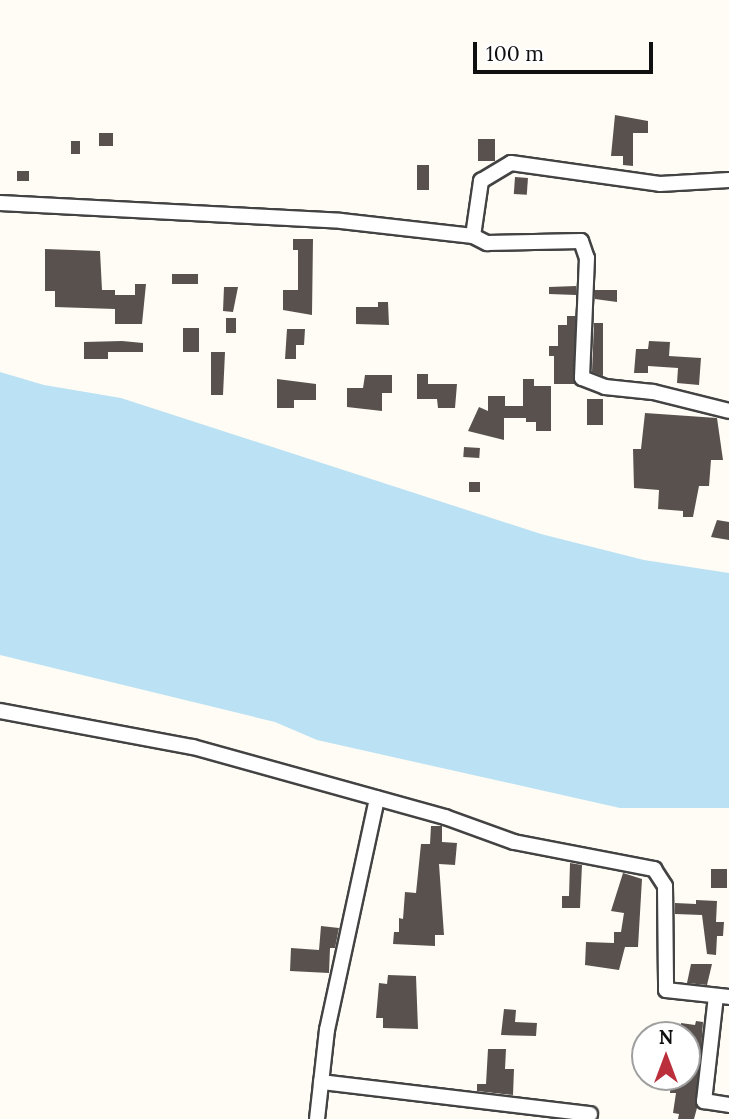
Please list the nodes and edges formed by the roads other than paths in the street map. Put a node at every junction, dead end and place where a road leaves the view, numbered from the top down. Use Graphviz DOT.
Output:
graph roads {
  1 [pos="729,180"];
  2 [pos="0,203"];
  3 [pos="473,236"];
  4 [pos="729,411"];
  5 [pos="0,711"];
  6 [pos="377,798"];
  7 [pos="722,997"];
  8 [pos="321,1082"];
  9 [pos="729,1105"];
  10 [pos="590,1114"];
  11 [pos="317,1119"];
  1 -- 3 [label="street"];
  2 -- 3 [label="street"];
  3 -- 4 [label="street"];
  5 -- 6 [label="street"];
  6 -- 7 [label="street"];
  6 -- 8 [label="street"];
  7 -- 9 [label="street"];
  8 -- 10 [label="street"];
  8 -- 11 [label="street"];
}
